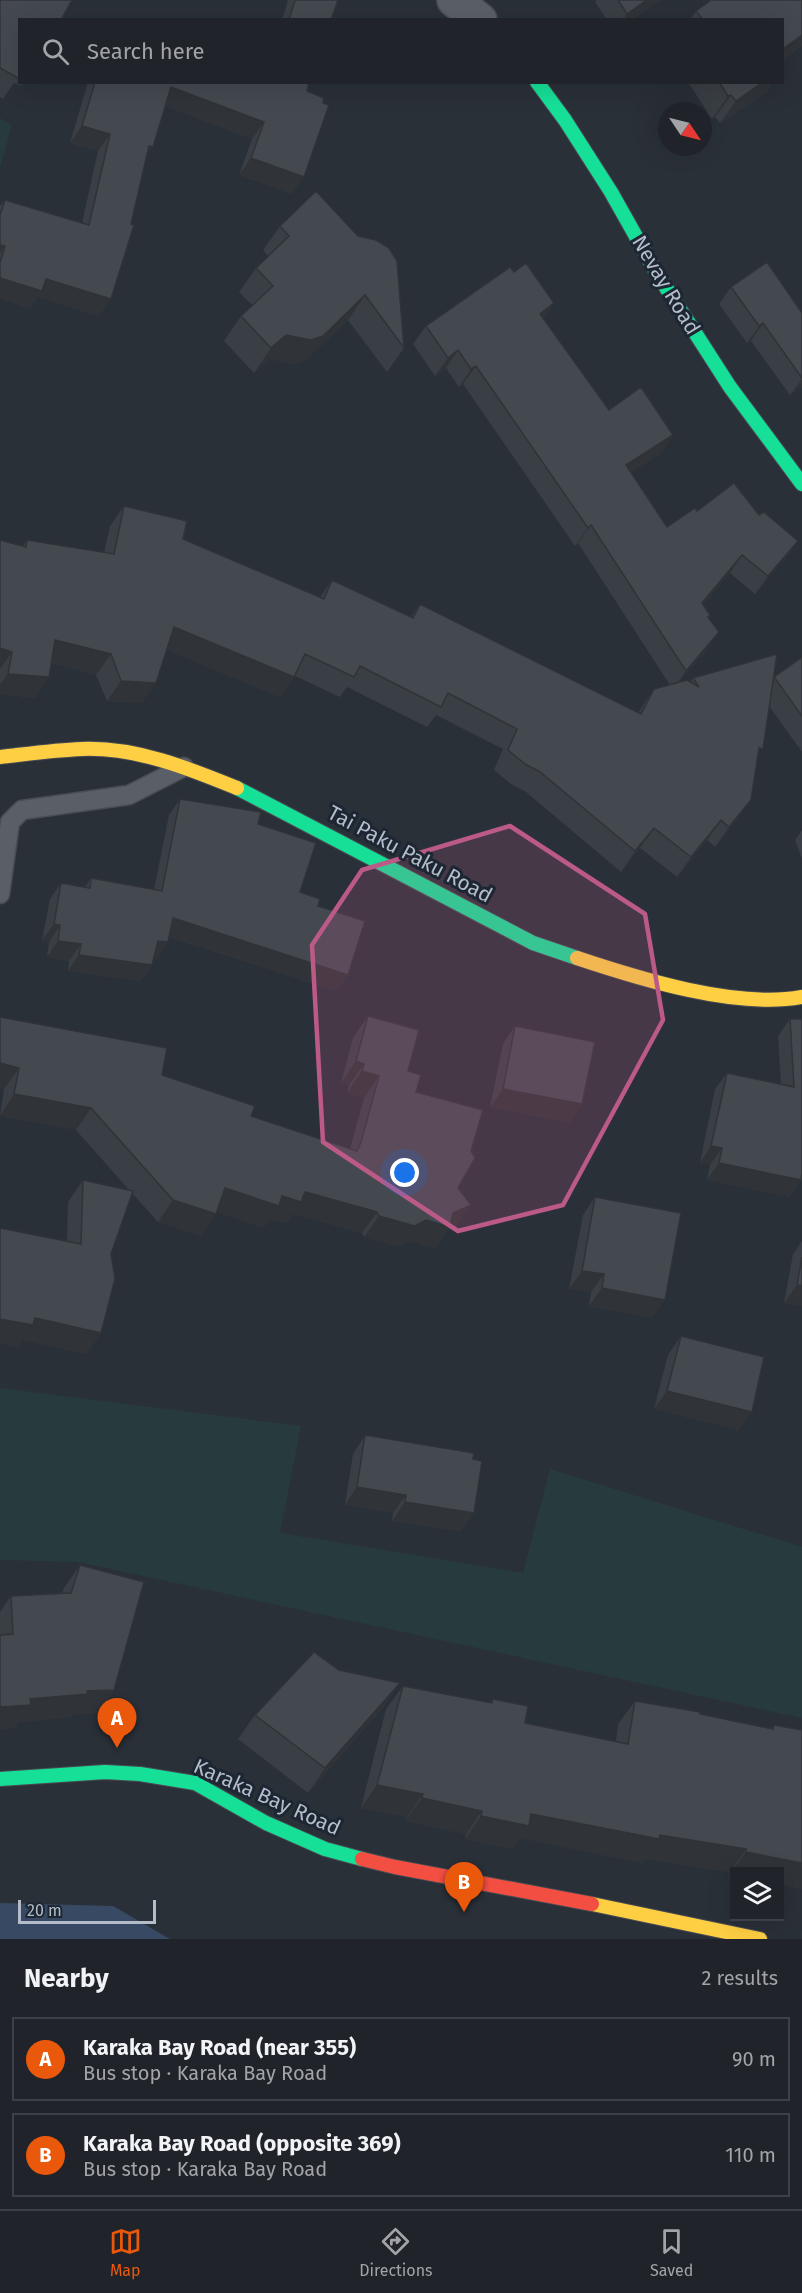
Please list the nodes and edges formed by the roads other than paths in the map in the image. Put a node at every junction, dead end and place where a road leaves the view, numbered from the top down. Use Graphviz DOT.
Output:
graph roads {
  1 [pos="454,0"];
  2 [pos="477,18"];
  3 [pos="538,84"];
  4 [pos="802,484"];
  5 [pos="0,757"];
  6 [pos="186,767"];
  7 [pos="0,894"];
  8 [pos="802,997"];
  9 [pos="0,1779"];
  10 [pos="760,1939"];
  1 -- 2 [label="street"];
  3 -- 4 [label="street, Nevay Road"];
  5 -- 6 [label="street, Tai Paku Paku Road"];
  6 -- 7 [label="lane"];
  6 -- 8 [label="street, Tai Paku Paku Road"];
  9 -- 10 [label="street, Karaka Bay Road"];
}
